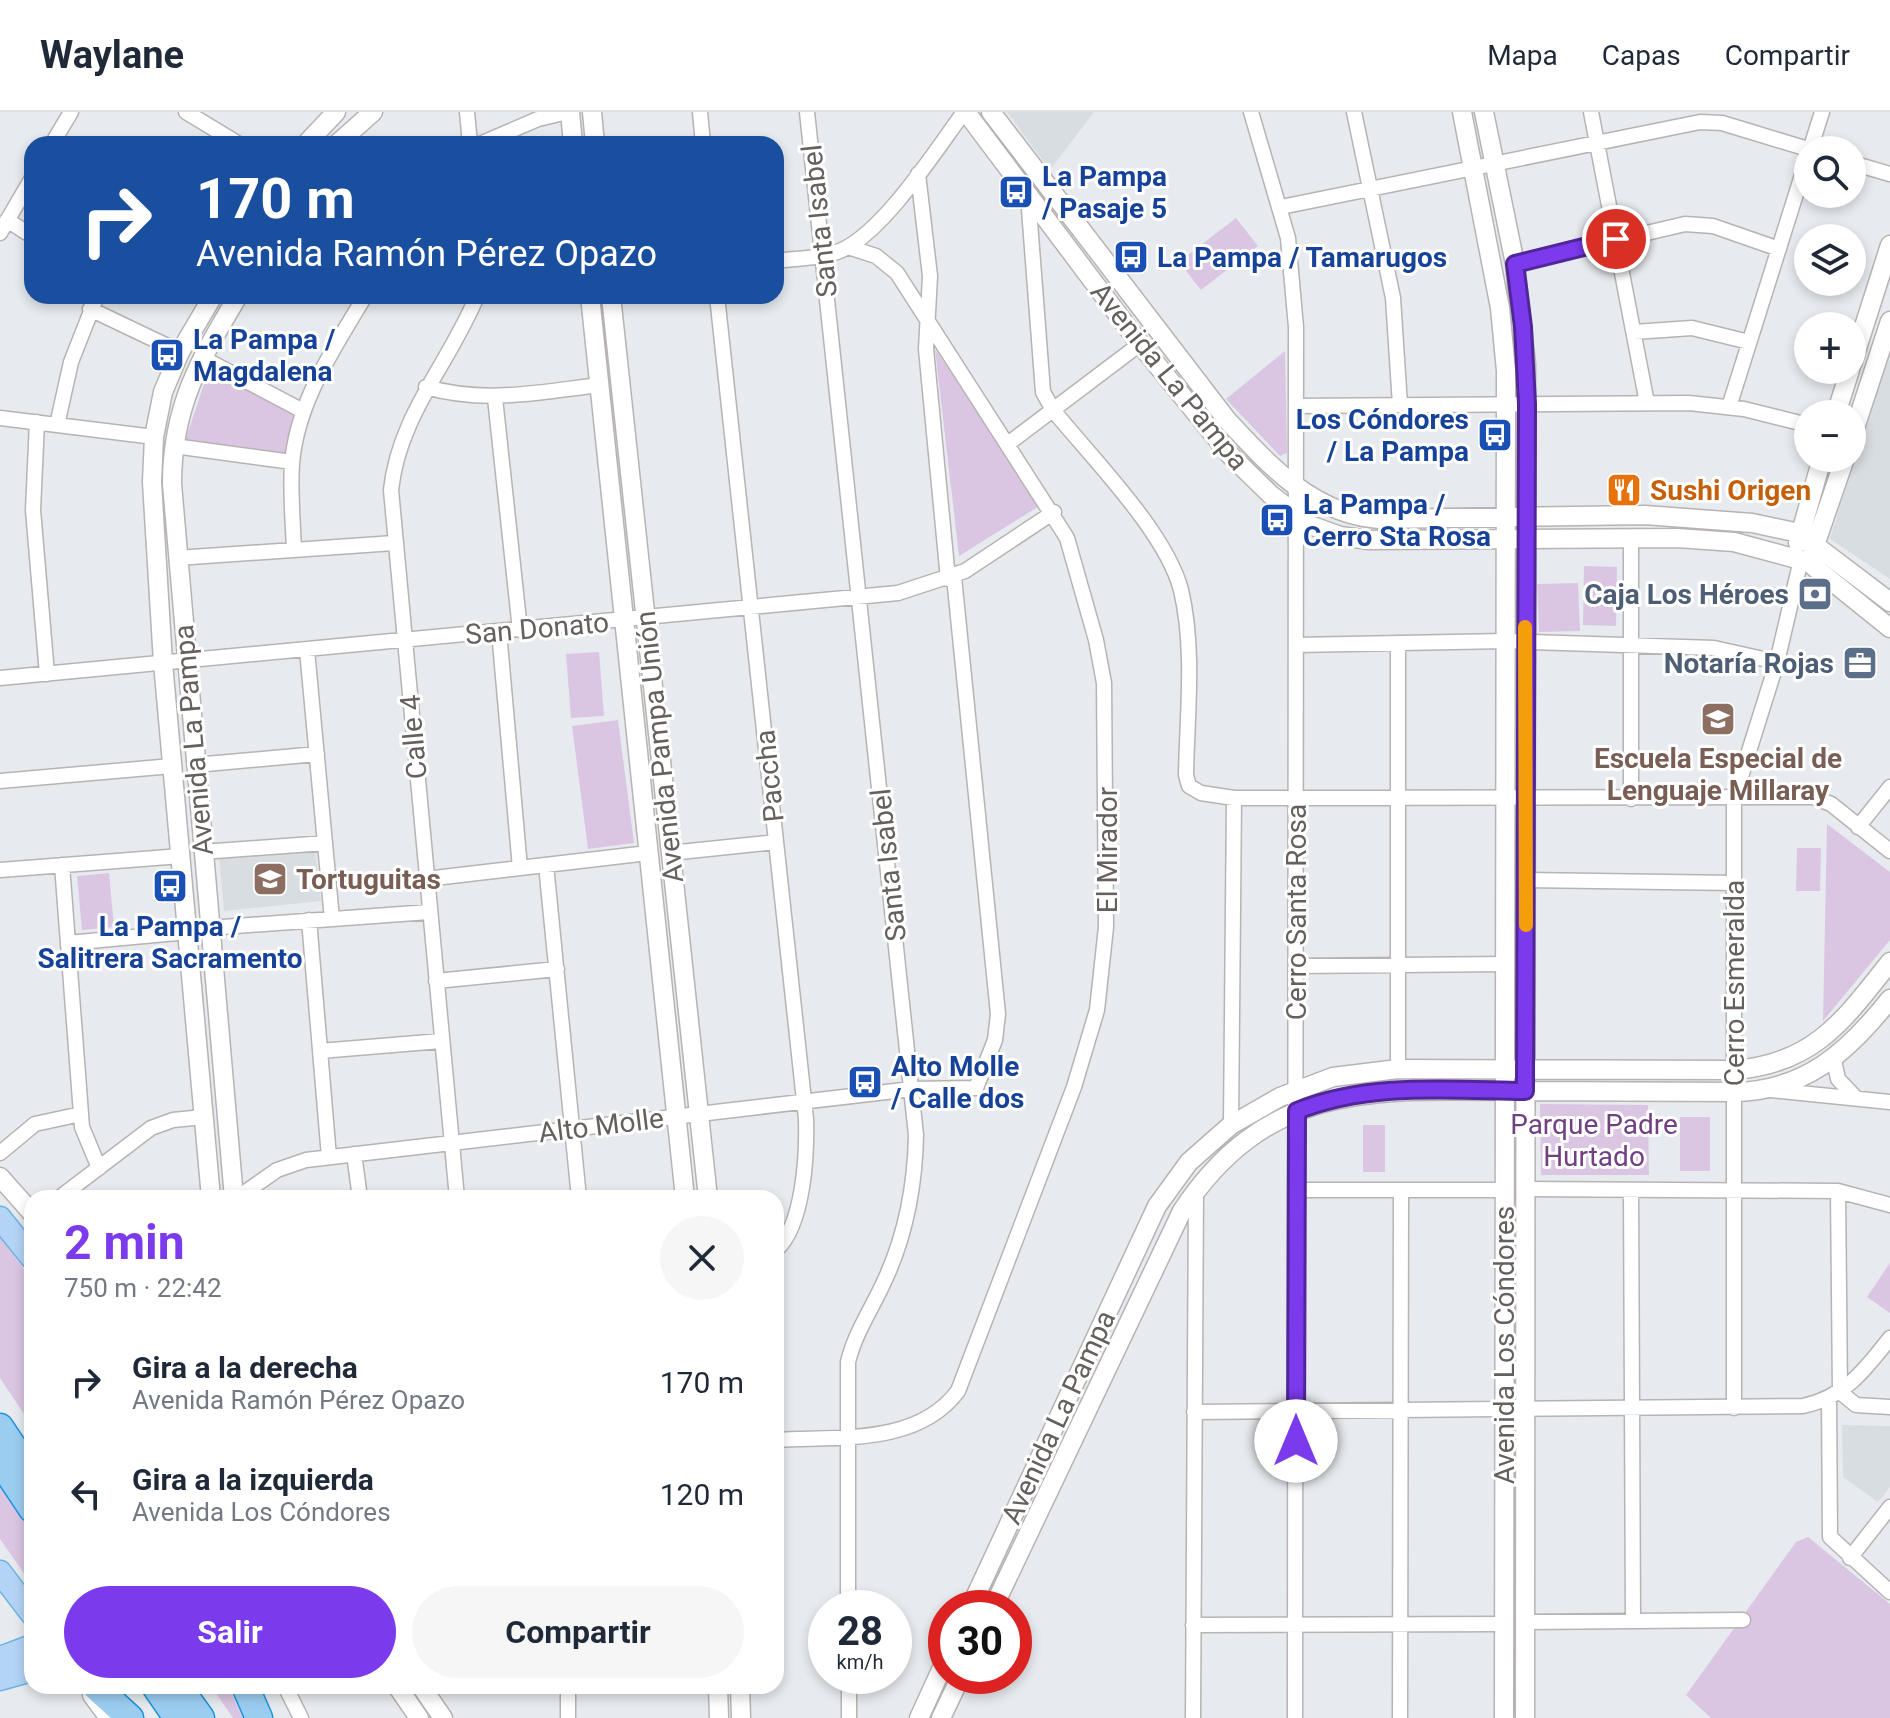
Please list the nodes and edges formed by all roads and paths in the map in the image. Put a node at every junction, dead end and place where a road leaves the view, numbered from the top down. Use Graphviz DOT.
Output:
graph roads {
  1 [pos="71,112"];
  2 [pos="186,112"];
  3 [pos="336,112"];
  4 [pos="373,112"];
  5 [pos="467,112"];
  6 [pos="569,112"];
  7 [pos="592,112"];
  8 [pos="700,112"];
  9 [pos="807,112"];
  10 [pos="965,112"];
  11 [pos="991,112"];
  12 [pos="1251,112"];
  13 [pos="1354,112"];
  14 [pos="1462,112"];
  15 [pos="1484,112"];
  16 [pos="1591,112"];
  17 [pos="1822,112"];
  18 [pos="205,116"];
  19 [pos="57,136"];
  20 [pos="229,136"];
  21 [pos="314,136"];
  22 [pos="346,136"];
  23 [pos="469,136"];
  24 [pos="499,136"];
  25 [pos="572,136"];
  26 [pos="594,136"];
  27 [pos="702,136"];
  28 [pos="1815,136"];
  29 [pos="1597,143"];
  30 [pos="1794,145"];
  31 [pos="1494,164"];
  32 [pos="1866,167"];
  33 [pos="1473,168"];
  34 [pos="918,174"];
  35 [pos="1890,174"];
  36 [pos="1371,189"];
  37 [pos="24,192"];
  38 [pos="1028,196"];
  39 [pos="1794,201"];
  40 [pos="1281,207"];
  41 [pos="4,226"];
  42 [pos="24,233"];
  43 [pos="1616,239"];
  44 [pos="1890,245"];
  45 [pos="848,247"];
  46 [pos="1779,249"];
  47 [pos="822,256"];
  48 [pos="784,260"];
  49 [pos="1515,264"];
  50 [pos="94,304"];
  51 [pos="96,304"];
  52 [pos="208,304"];
  53 [pos="233,304"];
  54 [pos="360,304"];
  55 [pos="473,304"];
  56 [pos="591,304"];
  57 [pos="612,304"];
  58 [pos="718,304"];
  59 [pos="926,315"];
  60 [pos="1866,320"];
  61 [pos="1890,321"];
  62 [pos="1634,332"];
  63 [pos="1749,342"];
  64 [pos="1140,344"];
  65 [pos="180,352"];
  66 [pos="201,357"];
  67 [pos="599,385"];
  68 [pos="426,387"];
  69 [pos="495,398"];
  70 [pos="1864,400"];
  71 [pos="1647,403"];
  72 [pos="1527,404"];
  73 [pos="1400,405"];
  74 [pos="1507,405"];
  75 [pos="1296,406"];
  76 [pos="1729,407"];
  77 [pos="1053,410"];
  78 [pos="303,411"];
  79 [pos="0,418"];
  80 [pos="37,422"];
  81 [pos="1794,422"];
  82 [pos="57,425"];
  83 [pos="154,437"];
  84 [pos="1009,443"];
  85 [pos="174,446"];
  86 [pos="292,462"];
  87 [pos="1818,472"];
  88 [pos="1840,472"];
  89 [pos="1295,485"];
  90 [pos="1054,512"];
  91 [pos="1296,516"];
  92 [pos="1505,516"];
  93 [pos="1526,516"];
  94 [pos="1799,533"];
  95 [pos="1505,538"];
  96 [pos="1525,538"];
  97 [pos="1631,538"];
  98 [pos="394,543"];
  99 [pos="1817,544"];
  100 [pos="294,550"];
  101 [pos="177,558"];
  102 [pos="1801,562"];
  103 [pos="951,578"];
  104 [pos="859,598"];
  105 [pos="1890,602"];
  106 [pos="751,609"];
  107 [pos="645,618"];
  108 [pos="624,620"];
  109 [pos="1888,624"];
  110 [pos="520,630"];
  111 [pos="499,632"];
  112 [pos="404,641"];
  113 [pos="1505,641"];
  114 [pos="1525,642"];
  115 [pos="1398,643"];
  116 [pos="1296,645"];
  117 [pos="1631,645"];
  118 [pos="307,650"];
  119 [pos="185,661"];
  120 [pos="1777,662"];
  121 [pos="163,663"];
  122 [pos="47,674"];
  123 [pos="0,678"];
  124 [pos="317,754"];
  125 [pos="195,765"];
  126 [pos="172,766"];
  127 [pos="0,781"];
  128 [pos="1890,787"];
  129 [pos="1234,798"];
  130 [pos="1296,798"];
  131 [pos="1398,799"];
  132 [pos="1505,799"];
  133 [pos="1525,799"];
  134 [pos="1631,799"];
  135 [pos="1734,799"];
  136 [pos="1858,827"];
  137 [pos="776,842"];
  138 [pos="325,843"];
  139 [pos="1890,851"];
  140 [pos="202,852"];
  141 [pos="648,853"];
  142 [pos="670,853"];
  143 [pos="181,856"];
  144 [pos="62,865"];
  145 [pos="546,865"];
  146 [pos="520,868"];
  147 [pos="0,870"];
  148 [pos="426,879"];
  149 [pos="1526,880"];
  150 [pos="1734,883"];
  151 [pos="429,912"];
  152 [pos="332,919"];
  153 [pos="309,920"];
  154 [pos="209,928"];
  155 [pos="188,932"];
  156 [pos="68,943"];
  157 [pos="1890,962"];
  158 [pos="1505,964"];
  159 [pos="1398,965"];
  160 [pos="1296,966"];
  161 [pos="557,969"];
  162 [pos="436,981"];
  163 [pos="1890,999"];
  164 [pos="441,1041"];
  165 [pos="320,1051"];
  166 [pos="1834,1060"];
  167 [pos="1398,1069"];
  168 [pos="1505,1070"];
  169 [pos="1525,1070"];
  170 [pos="1734,1070"];
  171 [pos="912,1089"];
  172 [pos="1296,1090"];
  173 [pos="1765,1090"];
  174 [pos="1505,1091"];
  175 [pos="1525,1091"];
  176 [pos="1734,1092"];
  177 [pos="1856,1097"];
  178 [pos="804,1102"];
  179 [pos="1890,1102"];
  180 [pos="1297,1111"];
  181 [pos="81,1114"];
  182 [pos="698,1114"];
  183 [pos="676,1116"];
  184 [pos="204,1117"];
  185 [pos="1231,1125"];
  186 [pos="573,1128"];
  187 [pos="451,1142"];
  188 [pos="0,1153"];
  189 [pos="354,1154"];
  190 [pos="329,1157"];
  191 [pos="99,1168"];
  192 [pos="0,1177"];
  193 [pos="1525,1189"];
  194 [pos="70,1190"];
  195 [pos="210,1190"];
  196 [pos="234,1190"];
  197 [pos="248,1190"];
  198 [pos="359,1190"];
  199 [pos="456,1190"];
  200 [pos="578,1190"];
  201 [pos="684,1190"];
  202 [pos="707,1190"];
  203 [pos="1196,1190"];
  204 [pos="1296,1190"];
  205 [pos="1401,1190"];
  206 [pos="1504,1190"];
  207 [pos="1631,1190"];
  208 [pos="1734,1190"];
  209 [pos="1838,1191"];
  210 [pos="24,1204"];
  211 [pos="1890,1205"];
  212 [pos="0,1218"];
  213 [pos="784,1235"];
  214 [pos="24,1248"];
  215 [pos="1890,1338"];
  216 [pos="1834,1395"];
  217 [pos="1890,1407"];
  218 [pos="1632,1408"];
  219 [pos="1734,1408"];
  220 [pos="1504,1409"];
  221 [pos="1525,1409"];
  222 [pos="1401,1410"];
  223 [pos="1296,1411"];
  224 [pos="1194,1412"];
  225 [pos="0,1427"];
  226 [pos="846,1435"];
  227 [pos="784,1439"];
  228 [pos="0,1461"];
  229 [pos="24,1463"];
  230 [pos="24,1497"];
  231 [pos="1890,1507"];
  232 [pos="1850,1558"];
  233 [pos="0,1572"];
  234 [pos="848,1590"];
  235 [pos="978,1590"];
  236 [pos="1001,1590"];
  237 [pos="1890,1592"];
  238 [pos="24,1604"];
  239 [pos="1743,1620"];
  240 [pos="1633,1621"];
  241 [pos="1525,1622"];
  242 [pos="1295,1624"];
  243 [pos="1400,1624"];
  244 [pos="1504,1624"];
  245 [pos="1193,1625"];
  246 [pos="24,1649"];
  247 [pos="0,1658"];
  248 [pos="24,1672"];
  249 [pos="0,1679"];
  250 [pos="91,1694"];
  251 [pos="104,1694"];
  252 [pos="160,1694"];
  253 [pos="184,1694"];
  254 [pos="248,1694"];
  255 [pos="289,1694"];
  256 [pos="402,1694"];
  257 [pos="426,1694"];
  258 [pos="568,1694"];
  259 [pos="718,1694"];
  260 [pos="740,1694"];
  261 [pos="849,1694"];
  262 [pos="930,1694"];
  263 [pos="952,1694"];
  264 [pos="109,1718"];
  265 [pos="130,1718"];
  266 [pos="177,1718"];
  267 [pos="201,1718"];
  268 [pos="259,1718"];
  269 [pos="301,1718"];
  270 [pos="419,1718"];
  271 [pos="443,1718"];
  272 [pos="568,1718"];
  273 [pos="719,1718"];
  274 [pos="741,1718"];
  275 [pos="849,1718"];
  276 [pos="919,1718"];
  277 [pos="941,1718"];
  278 [pos="1193,1718"];
  279 [pos="1295,1718"];
  280 [pos="1400,1718"];
  281 [pos="1504,1718"];
  282 [pos="1525,1718"];
  1 -- 19 [label="street"];
  2 -- 18 [label="street"];
  3 -- 21 [label="street"];
  4 -- 22 [label="street"];
  5 -- 23 [label="street"];
  6 -- 24 [label="street"];
  6 -- 25 [label="street"];
  7 -- 26 [label="street"];
  8 -- 27 [label="street"];
  9 -- 47 [label="street, Santa Isabel"];
  10 -- 34 [label="street"];
  10 -- 38 [label="street, Avenida La Pampa"];
  11 -- 89 [label="street, Avenida La Pampa"];
  12 -- 40 [label="street, Cerro Santa Rosa"];
  13 -- 36 [label="street"];
  14 -- 33 [label="street, Avenida Los Cóndores"];
  15 -- 31 [label="street, Avenida Los Cóndores"];
  16 -- 29 [label="street"];
  17 -- 28 [label="street"];
  18 -- 20 [label="street"];
  29 -- 30 [label="street"];
  29 -- 31 [label="street"];
  29 -- 43 [label="street"];
  31 -- 33 [label="street"];
  31 -- 49 [label="street, Avenida Los Cóndores"];
  32 -- 35 [label="street"];
  33 -- 36 [label="street"];
  33 -- 74 [label="street, Avenida Los Cóndores"];
  34 -- 45 [label="street"];
  34 -- 59 [label="street"];
  36 -- 40 [label="street"];
  36 -- 73 [label="street"];
  37 -- 41 [label="street"];
  38 -- 64 [label="street, Avenida La Pampa"];
  38 -- 77 [label="street"];
  39 -- 46 [label="street"];
  40 -- 75 [label="street, Cerro Santa Rosa"];
  41 -- 42 [label="street"];
  43 -- 46 [label="street"];
  43 -- 49 [label="street"];
  43 -- 62 [label="street"];
  44 -- 60 [label="street"];
  45 -- 47 [label="street"];
  45 -- 59 [label="street, El Mirador"];
  46 -- 63 [label="street"];
  47 -- 48 [label="street"];
  47 -- 104 [label="street, Santa Isabel"];
  49 -- 72 [label="street, Avenida Los Cóndores"];
  50 -- 82 [label="street"];
  51 -- 65 [label="street"];
  52 -- 65 [label="street, Avenida La Pampa"];
  53 -- 66 [label="street, Avenida La Pampa"];
  54 -- 78 [label="street"];
  55 -- 68 [label="street, Calle 4"];
  56 -- 67 [label="street, Avenida Pampa Unión"];
  57 -- 107 [label="street, Avenida Pampa Unión"];
  58 -- 106 [label="street, Paccha"];
  59 -- 84 [label="street, El Mirador"];
  59 -- 103 [label="street"];
  61 -- 70 [label="street"];
  62 -- 63 [label="street"];
  62 -- 71 [label="street"];
  63 -- 76 [label="street"];
  64 -- 77 [label="street"];
  64 -- 91 [label="street, Avenida La Pampa"];
  65 -- 83 [label="street, Avenida La Pampa"];
  66 -- 78 [label="street"];
  66 -- 85 [label="street, Avenida La Pampa"];
  67 -- 69 [label="street"];
  67 -- 108 [label="street, Avenida Pampa Unión"];
  68 -- 69 [label="street"];
  68 -- 98 [label="street, Calle 4"];
  69 -- 110 [label="street"];
  71 -- 72 [label="street"];
  71 -- 76 [label="street"];
  72 -- 74 [label="street"];
  72 -- 93 [label="street, Avenida Los Cóndores"];
  73 -- 74 [label="street"];
  73 -- 75 [label="street"];
  74 -- 92 [label="street, Avenida Los Cóndores"];
  75 -- 89 [label="street, Cerro Santa Rosa"];
  76 -- 81 [label="street"];
  77 -- 84 [label="street"];
  77 -- 129 [label="street"];
  78 -- 86 [label="street"];
  79 -- 80 [label="street"];
  80 -- 82 [label="street"];
  80 -- 122 [label="street"];
  82 -- 83 [label="street"];
  83 -- 121 [label="street, Avenida La Pampa"];
  84 -- 90 [label="street, El Mirador"];
  85 -- 86 [label="street"];
  85 -- 101 [label="street, Avenida La Pampa"];
  86 -- 100 [label="street"];
  87 -- 94 [label="street, Cerro Esmeralda"];
  88 -- 99 [label="street, Cerro Esmeralda"];
  89 -- 91 [label="street, Cerro Santa Rosa"];
  89 -- 92 [label="street, Avenida La Pampa"];
  90 -- 103 [label="street, San Donato"];
  90 -- 226 [label="street, El Mirador"];
  91 -- 95 [label="street, Avenida La Pampa"];
  91 -- 116 [label="street, Cerro Santa Rosa"];
  92 -- 93 [label="street, Avenida La Pampa"];
  92 -- 95 [label="street, Avenida Los Cóndores"];
  93 -- 94 [label="street, Avenida La Pampa"];
  93 -- 96 [label="street, Avenida Los Cóndores"];
  94 -- 99 [label="street, Avenida La Pampa"];
  94 -- 102 [label="street, Cerro Esmeralda"];
  95 -- 96 [label="street, Avenida La Pampa"];
  95 -- 113 [label="street, Avenida Los Cóndores"];
  96 -- 97 [label="street, Avenida La Pampa"];
  96 -- 114 [label="street, Avenida Los Cóndores"];
  97 -- 102 [label="street, Avenida La Pampa"];
  97 -- 117 [label="street"];
  98 -- 100 [label="street"];
  98 -- 112 [label="street, Calle 4"];
  99 -- 102 [label="street, Cerro Esmeralda"];
  99 -- 105 [label="street, Avenida La Pampa"];
  100 -- 101 [label="street"];
  101 -- 119 [label="street, Avenida La Pampa"];
  102 -- 109 [label="street, Avenida La Pampa"];
  102 -- 120 [label="street, Cerro Esmeralda"];
  103 -- 104 [label="street, San Donato"];
  103 -- 171 [label="street, Alto Molle"];
  104 -- 106 [label="street, San Donato"];
  104 -- 171 [label="street, Santa Isabel"];
  106 -- 107 [label="street, San Donato"];
  106 -- 137 [label="street, Paccha"];
  107 -- 108 [label="street, San Donato"];
  107 -- 142 [label="street, Avenida Pampa Unión"];
  108 -- 110 [label="street, San Donato"];
  108 -- 141 [label="street, Avenida Pampa Unión"];
  110 -- 111 [label="street, San Donato"];
  111 -- 112 [label="street, San Donato"];
  111 -- 146 [label="street"];
  112 -- 118 [label="street, San Donato"];
  112 -- 148 [label="street, Calle 4"];
  113 -- 114 [label="street"];
  113 -- 115 [label="street"];
  113 -- 132 [label="street, Avenida Los Cóndores"];
  114 -- 117 [label="street"];
  114 -- 133 [label="street, Avenida Los Cóndores"];
  115 -- 116 [label="street"];
  115 -- 131 [label="street"];
  116 -- 130 [label="street, Cerro Santa Rosa"];
  117 -- 120 [label="street"];
  117 -- 134 [label="street"];
  118 -- 119 [label="street, San Donato"];
  118 -- 124 [label="street"];
  119 -- 121 [label="street, San Donato"];
  119 -- 125 [label="street, Avenida La Pampa"];
  120 -- 135 [label="street, Cerro Esmeralda"];
  121 -- 122 [label="street, San Donato"];
  121 -- 126 [label="street, Avenida La Pampa"];
  122 -- 123 [label="street, San Donato"];
  124 -- 125 [label="street"];
  124 -- 138 [label="street"];
  125 -- 140 [label="street, Avenida La Pampa"];
  126 -- 127 [label="street"];
  126 -- 143 [label="street, Avenida La Pampa"];
  128 -- 136 [label="street"];
  129 -- 130 [label="street"];
  129 -- 185 [label="street"];
  130 -- 131 [label="street"];
  130 -- 160 [label="street, Cerro Santa Rosa"];
  131 -- 132 [label="street"];
  131 -- 159 [label="street"];
  132 -- 133 [label="street"];
  132 -- 158 [label="street, Avenida Los Cóndores"];
  133 -- 134 [label="street"];
  133 -- 149 [label="street, Avenida Los Cóndores"];
  134 -- 135 [label="street"];
  135 -- 136 [label="street"];
  135 -- 150 [label="street, Cerro Esmeralda"];
  136 -- 139 [label="street"];
  137 -- 142 [label="street"];
  137 -- 178 [label="street, Paccha"];
  138 -- 140 [label="street"];
  138 -- 152 [label="street"];
  140 -- 154 [label="street, Avenida La Pampa"];
  141 -- 145 [label="street"];
  141 -- 183 [label="street, Avenida Pampa Unión"];
  142 -- 182 [label="street, Avenida Pampa Unión"];
  143 -- 144 [label="street"];
  143 -- 155 [label="street, Avenida La Pampa"];
  144 -- 147 [label="street"];
  144 -- 156 [label="street"];
  145 -- 146 [label="street"];
  145 -- 161 [label="street"];
  146 -- 148 [label="street"];
  148 -- 151 [label="street, Calle 4"];
  149 -- 150 [label="street"];
  149 -- 169 [label="street, Avenida Los Cóndores"];
  150 -- 170 [label="street, Cerro Esmeralda"];
  151 -- 152 [label="street"];
  151 -- 162 [label="street, Calle 4"];
  152 -- 153 [label="street"];
  153 -- 154 [label="street"];
  153 -- 165 [label="street"];
  154 -- 196 [label="street, Avenida La Pampa"];
  155 -- 156 [label="street"];
  155 -- 184 [label="street, Avenida La Pampa"];
  156 -- 181 [label="street"];
  157 -- 170 [label="street, Avenida La Pampa"];
  158 -- 159 [label="street"];
  158 -- 168 [label="street, Avenida Los Cóndores"];
  159 -- 160 [label="street"];
  159 -- 167 [label="street"];
  160 -- 172 [label="street, Cerro Santa Rosa"];
  161 -- 162 [label="street"];
  161 -- 186 [label="street"];
  162 -- 164 [label="street, Calle 4"];
  163 -- 166 [label="street, Avenida La Pampa"];
  164 -- 165 [label="street"];
  164 -- 187 [label="street, Calle 4"];
  165 -- 190 [label="street"];
  166 -- 173 [label="street, Avenida La Pampa"];
  166 -- 177 [label="street"];
  167 -- 168 [label="street, Avenida La Pampa"];
  167 -- 172 [label="street, Avenida La Pampa"];
  168 -- 169 [label="street, Avenida La Pampa"];
  168 -- 174 [label="street, Avenida Los Cóndores"];
  169 -- 170 [label="street, Avenida La Pampa"];
  169 -- 175 [label="street, Avenida Los Cóndores"];
  170 -- 176 [label="street, Cerro Esmeralda"];
  171 -- 178 [label="street, Alto Molle"];
  171 -- 226 [label="street, Santa Isabel"];
  172 -- 180 [label="street, Cerro Santa Rosa"];
  172 -- 185 [label="street, Avenida La Pampa"];
  173 -- 176 [label="street, Avenida La Pampa"];
  173 -- 177 [label="street"];
  174 -- 175 [label="street, Avenida La Pampa"];
  174 -- 180 [label="street, Avenida La Pampa"];
  174 -- 206 [label="street, Avenida Los Cóndores"];
  175 -- 176 [label="street, Avenida La Pampa"];
  175 -- 193 [label="street, Avenida Los Cóndores"];
  176 -- 208 [label="street, Cerro Esmeralda"];
  177 -- 179 [label="street"];
  178 -- 182 [label="street, Alto Molle"];
  178 -- 213 [label="street, Paccha"];
  180 -- 203 [label="street, Avenida La Pampa"];
  180 -- 204 [label="street, Cerro Santa Rosa"];
  181 -- 188 [label="street"];
  181 -- 191 [label="street"];
  182 -- 183 [label="street, Alto Molle"];
  182 -- 202 [label="street, Avenida Pampa Unión"];
  183 -- 186 [label="street, Alto Molle"];
  183 -- 201 [label="street, Avenida Pampa Unión"];
  184 -- 191 [label="street"];
  184 -- 195 [label="street, Avenida La Pampa"];
  185 -- 235 [label="street, Avenida La Pampa"];
  186 -- 187 [label="street, Alto Molle"];
  186 -- 200 [label="street"];
  187 -- 189 [label="street, Alto Molle"];
  187 -- 199 [label="street, Calle 4"];
  189 -- 190 [label="street, Alto Molle"];
  189 -- 198 [label="street"];
  190 -- 197 [label="street, Alto Molle"];
  191 -- 194 [label="street"];
  192 -- 210 [label="street"];
  193 -- 207 [label="street"];
  193 -- 221 [label="street, Avenida Los Cóndores"];
  203 -- 224 [label="street"];
  203 -- 236 [label="street, Avenida La Pampa"];
  204 -- 205 [label="street"];
  204 -- 223 [label="street, Cerro Santa Rosa"];
  205 -- 206 [label="street"];
  205 -- 222 [label="street"];
  206 -- 220 [label="street, Avenida Los Cóndores"];
  207 -- 208 [label="street"];
  207 -- 218 [label="street"];
  208 -- 209 [label="street"];
  208 -- 219 [label="street, Cerro Esmeralda"];
  209 -- 211 [label="street"];
  209 -- 216 [label="street"];
  212 -- 214 [label="main road"];
  215 -- 216 [label="street"];
  216 -- 217 [label="street"];
  216 -- 219 [label="street"];
  216 -- 232 [label="street"];
  218 -- 219 [label="street"];
  218 -- 221 [label="street"];
  218 -- 240 [label="street"];
  220 -- 221 [label="street"];
  220 -- 222 [label="street"];
  220 -- 244 [label="street, Avenida Los Cóndores"];
  221 -- 241 [label="street, Avenida Los Cóndores"];
  222 -- 223 [label="street"];
  222 -- 243 [label="street"];
  223 -- 224 [label="street"];
  223 -- 242 [label="street, Cerro Santa Rosa"];
  224 -- 245 [label="street"];
  225 -- 229 [label="highway"];
  226 -- 227 [label="street, El Mirador"];
  226 -- 234 [label="street, Santa Isabel"];
  228 -- 230 [label="highway"];
  231 -- 232 [label="street"];
  232 -- 237 [label="street"];
  233 -- 238 [label="main road"];
  239 -- 240 [label="street"];
  240 -- 241 [label="street"];
  241 -- 282 [label="street, Avenida Los Cóndores"];
  242 -- 243 [label="street"];
  242 -- 245 [label="street"];
  242 -- 279 [label="street, Cerro Santa Rosa"];
  243 -- 244 [label="street"];
  243 -- 280 [label="street"];
  244 -- 281 [label="street, Avenida Los Cóndores"];
  245 -- 278 [label="street"];
  246 -- 247 [label="main road"];
  248 -- 249 [label="main road"];
  250 -- 264 [label="street"];
  251 -- 265 [label="highway"];
  252 -- 266 [label="highway"];
  253 -- 267 [label="highway"];
  254 -- 268 [label="highway"];
  255 -- 269 [label="street"];
  256 -- 270 [label="street"];
  257 -- 271 [label="street"];
  258 -- 272 [label="street"];
  259 -- 273 [label="street"];
  260 -- 274 [label="street"];
  261 -- 275 [label="street"];
  262 -- 276 [label="street"];
  263 -- 277 [label="street"];
}
